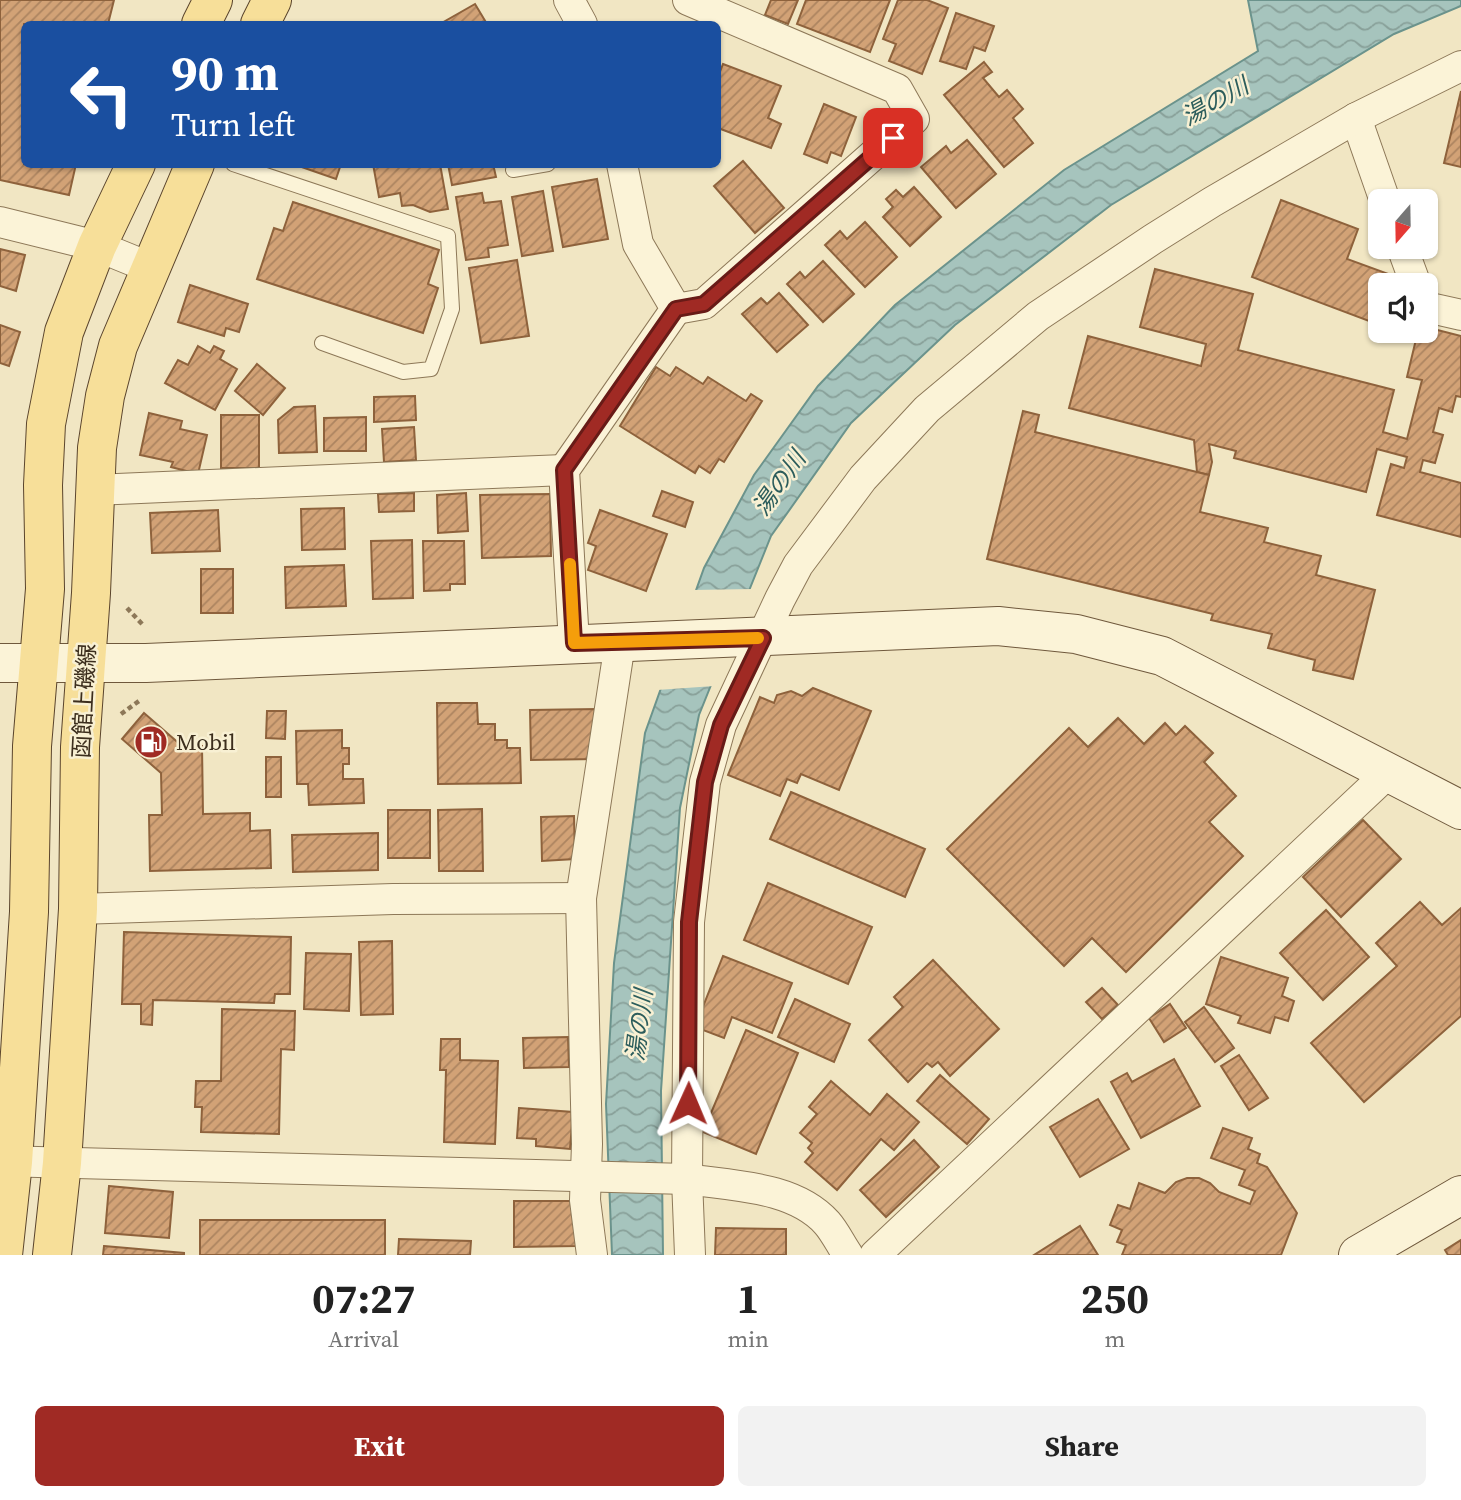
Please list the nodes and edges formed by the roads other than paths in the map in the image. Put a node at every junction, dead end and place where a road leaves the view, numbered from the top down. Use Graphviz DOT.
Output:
graph roads {
  1 [pos="213,0"];
  2 [pos="272,0"];
  3 [pos="569,0"];
  4 [pos="688,0"];
  5 [pos="202,21"];
  6 [pos="262,21"];
  7 [pos="580,21"];
  8 [pos="1461,66"];
  9 [pos="1356,118"];
  10 [pos="134,168"];
  11 [pos="193,168"];
  12 [pos="245,168"];
  13 [pos="525,168"];
  14 [pos="623,168"];
  15 [pos="513,170"];
  16 [pos="1381,189"];
  17 [pos="0,222"];
  18 [pos="97,246"];
  19 [pos="151,268"];
  20 [pos="676,309"];
  21 [pos="1438,310"];
  22 [pos="1461,315"];
  23 [pos="322,343"];
  24 [pos="564,470"];
  25 [pos="94,490"];
  26 [pos="752,638"];
  27 [pos="633,642"];
  28 [pos="574,643"];
  29 [pos="0,663"];
  30 [pos="40,664"];
  31 [pos="84,665"];
  32 [pos="1388,773"];
  33 [pos="1461,810"];
  34 [pos="581,898"];
  35 [pos="78,909"];
  36 [pos="6,1161"];
  37 [pos="62,1163"];
  38 [pos="591,1176"];
  39 [pos="676,1178"];
  40 [pos="1461,1195"];
  41 [pos="3,1255"];
  42 [pos="52,1255"];
  43 [pos="592,1255"];
  44 [pos="691,1255"];
  45 [pos="848,1255"];
  46 [pos="876,1255"];
  47 [pos="1358,1255"];
  1 -- 5 [label="main road"];
  2 -- 6 [label="main road"];
  3 -- 7 [label="street"];
  4 -- 20 [label="street"];
  8 -- 9 [label="street"];
  9 -- 16 [label="street"];
  9 -- 26 [label="street"];
  10 -- 18 [label="main road, 函館上磯線"];
  11 -- 19 [label="main road, 函館上磯線"];
  12 -- 23 [label="lane"];
  13 -- 15 [label="lane"];
  14 -- 20 [label="street"];
  17 -- 18 [label="street"];
  18 -- 19 [label="street"];
  18 -- 30 [label="main road, 函館上磯線"];
  19 -- 25 [label="main road, 函館上磯線"];
  20 -- 24 [label="street"];
  21 -- 22 [label="street"];
  24 -- 25 [label="street"];
  24 -- 28 [label="street"];
  25 -- 31 [label="main road, 函館上磯線"];
  26 -- 27 [label="street"];
  26 -- 32 [label="street"];
  26 -- 39 [label="street"];
  27 -- 28 [label="street"];
  27 -- 34 [label="street"];
  28 -- 31 [label="street"];
  29 -- 30 [label="street"];
  30 -- 31 [label="street"];
  30 -- 36 [label="main road, 函館上磯線"];
  31 -- 35 [label="main road, 函館上磯線"];
  32 -- 33 [label="street"];
  32 -- 46 [label="street"];
  34 -- 35 [label="street"];
  34 -- 38 [label="street"];
  35 -- 37 [label="main road, 函館上磯線"];
  36 -- 37 [label="street"];
  36 -- 41 [label="main road, 函館上磯線"];
  37 -- 38 [label="street"];
  37 -- 42 [label="main road, 函館上磯線"];
  38 -- 39 [label="street"];
  38 -- 43 [label="street"];
  39 -- 44 [label="street"];
  39 -- 45 [label="street"];
  40 -- 47 [label="street"];
}
